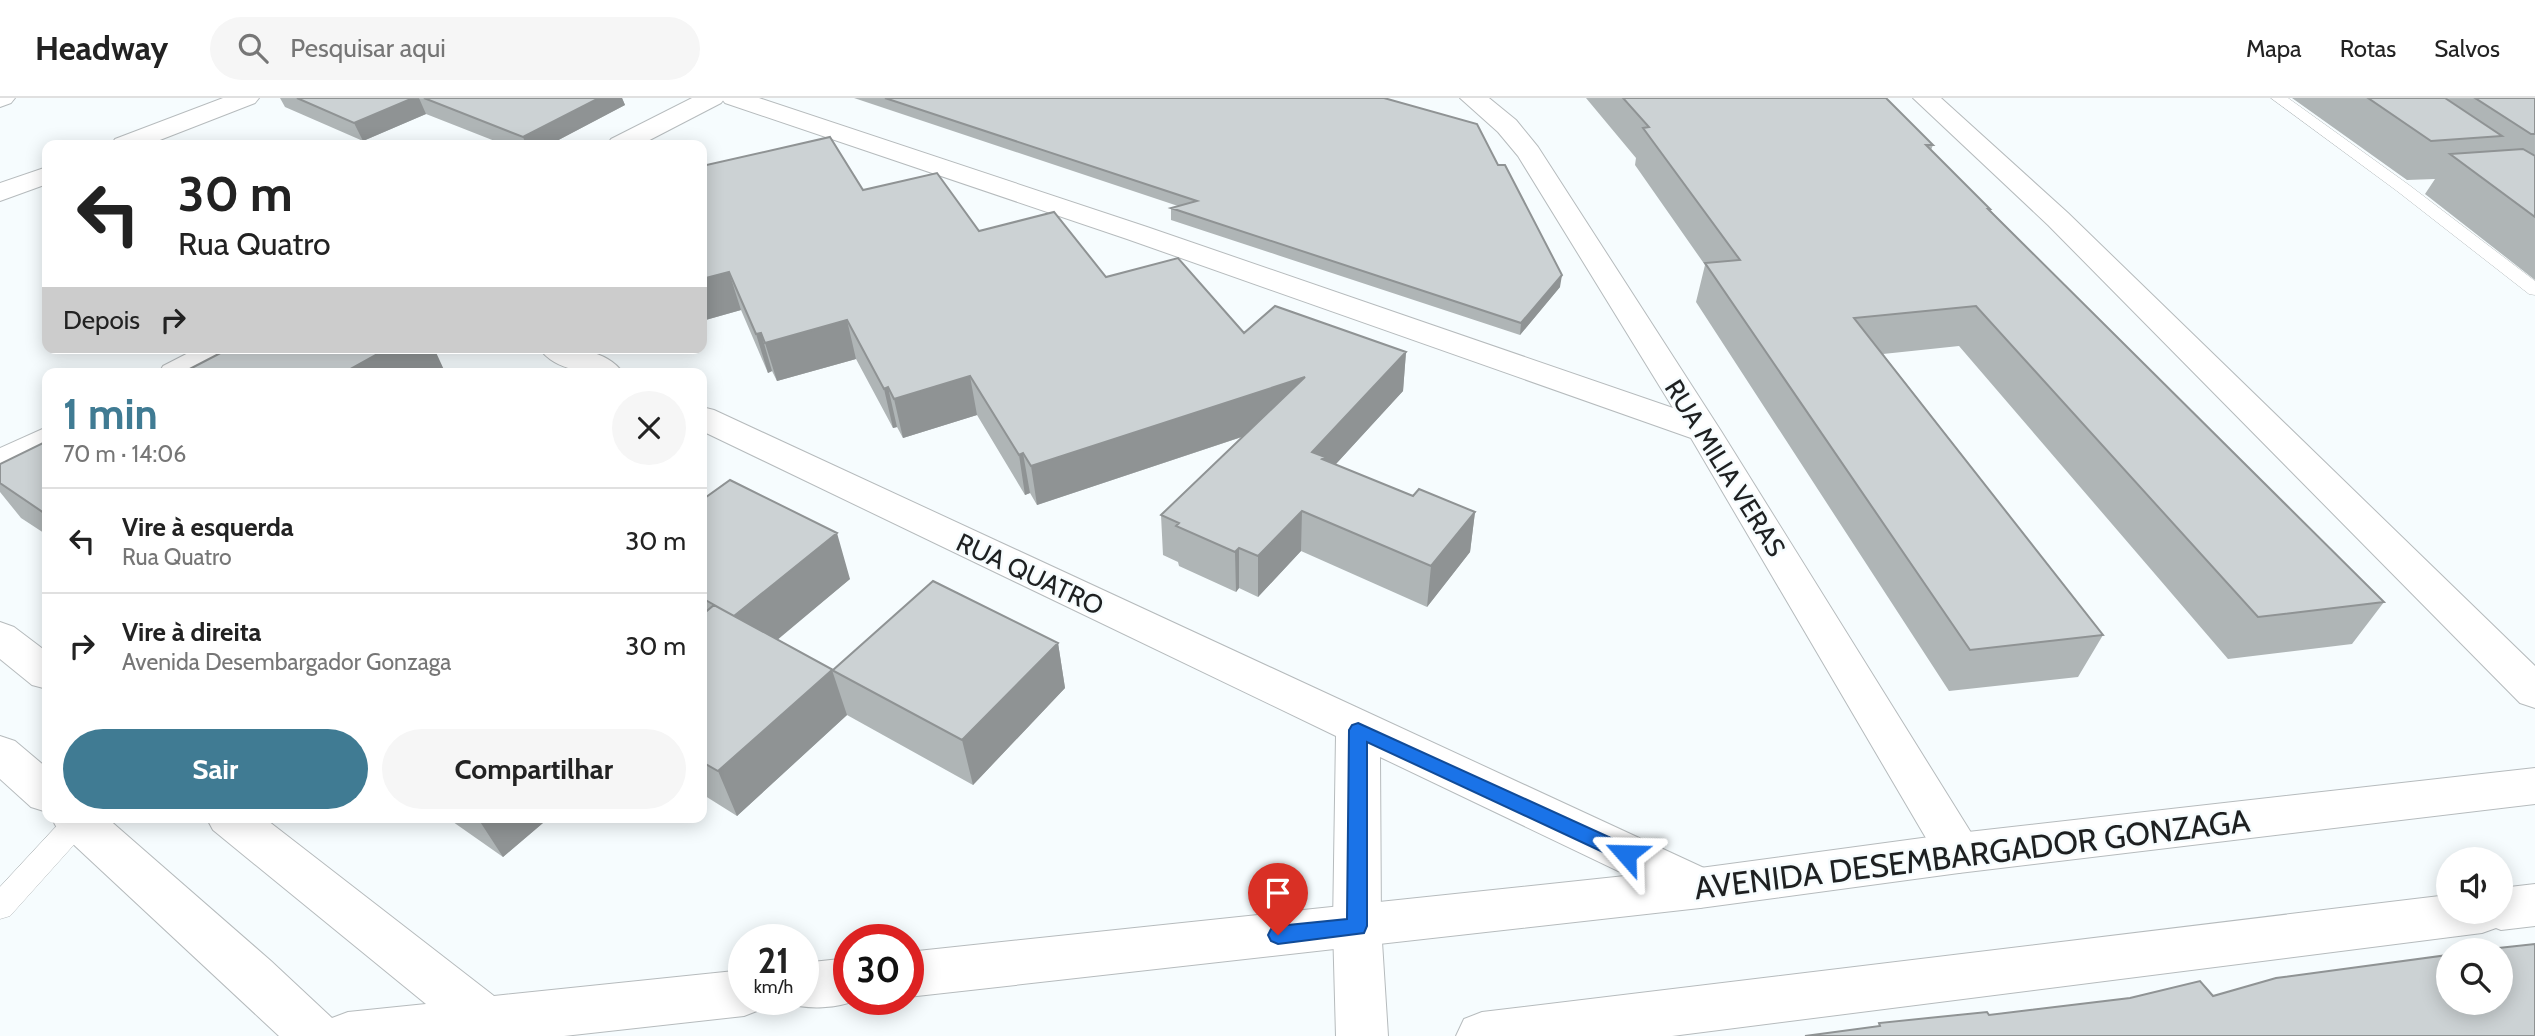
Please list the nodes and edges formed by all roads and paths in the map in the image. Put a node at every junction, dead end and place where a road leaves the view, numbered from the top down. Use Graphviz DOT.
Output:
graph roads {
  1 [pos="246,98"];
  2 [pos="712,98"];
  3 [pos="734,98"];
  4 [pos="1473,98"];
  5 [pos="1926,98"];
  6 [pos="2278,98"];
  7 [pos="137,140"];
  8 [pos="630,140"];
  9 [pos="42,177"];
  10 [pos="2431,186"];
  11 [pos="2403,188"];
  12 [pos="0,193"];
  13 [pos="2535,290"];
  14 [pos="211,354"];
  15 [pos="567,354"];
  16 [pos="185,368"];
  17 [pos="597,368"];
  18 [pos="707,420"];
  19 [pos="1704,431"];
  20 [pos="42,441"];
  21 [pos="0,462"];
  22 [pos="0,637"];
  23 [pos="42,670"];
  24 [pos="2535,692"];
  25 [pos="1358,730"];
  26 [pos="0,753"];
  27 [pos="2535,786"];
  28 [pos="42,789"];
  29 [pos="59,823"];
  30 [pos="80,823"];
  31 [pos="237,823"];
  32 [pos="1959,853"];
  33 [pos="1700,888"];
  34 [pos="2535,905"];
  35 [pos="0,907"];
  36 [pos="2513,908"];
  37 [pos="2436,918"];
  38 [pos="1357,926"];
  39 [pos="924,973"];
  40 [pos="728,995"];
  41 [pos="485,1020"];
  42 [pos="1666,1025"];
  43 [pos="314,1036"];
  44 [pos="348,1036"];
  45 [pos="1362,1036"];
  46 [pos="1482,1036"];
  1 -- 7 [label="street"];
  2 -- 8 [label="street"];
  3 -- 19 [label="street"];
  4 -- 19 [label="street, RUA MILIA VERAS"];
  5 -- 24 [label="street"];
  6 -- 11 [label="lane"];
  9 -- 12 [label="street"];
  10 -- 11 [label="lane"];
  11 -- 13 [label="lane"];
  14 -- 16 [label="street"];
  15 -- 17 [label="street"];
  18 -- 25 [label="street, RUA QUATRO"];
  19 -- 32 [label="street, RUA MILIA VERAS"];
  20 -- 21 [label="street"];
  22 -- 23 [label="street"];
  25 -- 33 [label="street, RUA QUATRO"];
  25 -- 38 [label="street"];
  26 -- 28 [label="street"];
  27 -- 32 [label="street, AVENIDA DESEMBARGADOR GONZAGA"];
  29 -- 35 [label="lane"];
  30 -- 43 [label="street"];
  31 -- 41 [label="street"];
  32 -- 33 [label="street, AVENIDA DESEMBARGADOR GONZAGA"];
  33 -- 38 [label="street, AVENIDA DESEMBARGADOR GONZAGA"];
  34 -- 36 [label="street"];
  37 -- 42 [label="street"];
  38 -- 39 [label="street, AVENIDA DESEMBARGADOR GONZAGA"];
  38 -- 45 [label="street"];
  40 -- 41 [label="street"];
  41 -- 44 [label="street"];
  42 -- 46 [label="street"];
}
